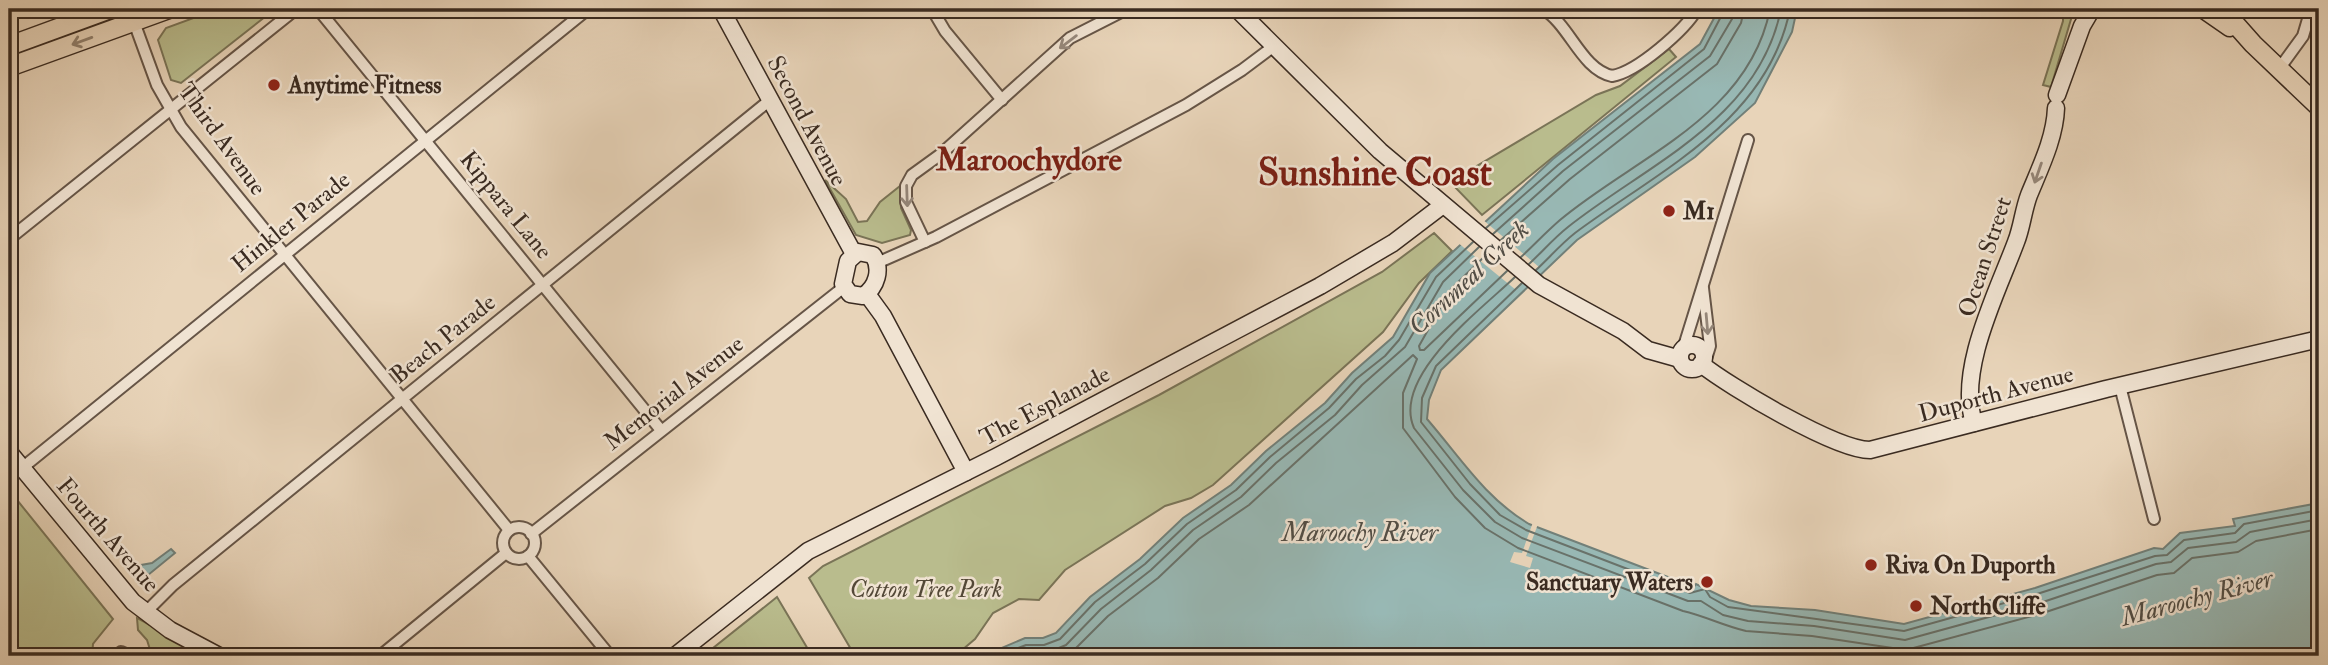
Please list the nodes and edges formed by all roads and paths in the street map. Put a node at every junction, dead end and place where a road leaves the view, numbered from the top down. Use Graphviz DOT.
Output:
graph roads {
  1 [pos="110,9"];
  2 [pos="169,9"];
  3 [pos="296,9"];
  4 [pos="318,9"];
  5 [pos="588,9"];
  6 [pos="721,9"];
  7 [pos="932,9"];
  8 [pos="1127,9"];
  9 [pos="1237,9"];
  10 [pos="1543,9"];
  11 [pos="1697,9"];
  12 [pos="2080,9"];
  13 [pos="2092,9"];
  14 [pos="2204,9"];
  15 [pos="2222,9"];
  16 [pos="2311,9"];
  17 [pos="134,22"];
  18 [pos="2082,26"];
  19 [pos="2253,44"];
  20 [pos="9,46"];
  21 [pos="1274,46"];
  22 [pos="12,63"];
  23 [pos="2279,69"];
  24 [pos="770,100"];
  25 [pos="1002,100"];
  26 [pos="2319,107"];
  27 [pos="169,109"];
  28 [pos="426,140"];
  29 [pos="1748,140"];
  30 [pos="1443,205"];
  31 [pos="9,239"];
  32 [pos="925,242"];
  33 [pos="854,254"];
  34 [pos="284,255"];
  35 [pos="877,263"];
  36 [pos="543,285"];
  37 [pos="844,287"];
  38 [pos="1703,288"];
  39 [pos="867,293"];
  40 [pos="2319,339"];
  41 [pos="1682,353"];
  42 [pos="1704,362"];
  43 [pos="2120,386"];
  44 [pos="402,399"];
  45 [pos="1974,423"];
  46 [pos="660,429"];
  47 [pos="9,452"];
  48 [pos="22,468"];
  49 [pos="966,472"];
  50 [pos="2154,519"];
  51 [pos="509,530"];
  52 [pos="531,534"];
  53 [pos="506,553"];
  54 [pos="528,556"];
  55 [pos="145,613"];
  56 [pos="117,656"];
  57 [pos="130,656"];
  58 [pos="219,656"];
  59 [pos="380,656"];
  60 [pos="610,656"];
  61 [pos="675,656"];
  1 -- 20 [label="main road"];
  2 -- 17 [label="main road"];
  3 -- 27 [label="street"];
  4 -- 28 [label="street, Kippara Lane"];
  5 -- 28 [label="street, Hinkler Parade"];
  6 -- 24 [label="street, Second Avenue"];
  7 -- 25 [label="street"];
  8 -- 25 [label="street, one-way"];
  9 -- 21 [label="street"];
  10 -- 11 [label="street"];
  12 -- 18 [label="street, Ocean Street"];
  13 -- 18 [label="street, Ocean Street"];
  14 -- 19 [label="main road"];
  15 -- 19 [label="main road"];
  16 -- 23 [label="street"];
  17 -- 22 [label="main road, one-way"];
  17 -- 27 [label="street, Third Avenue"];
  18 -- 45 [label="street, Ocean Street, one-way"];
  19 -- 23 [label="main road"];
  21 -- 30 [label="street"];
  21 -- 32 [label="street"];
  23 -- 26 [label="main road"];
  24 -- 33 [label="street, Second Avenue"];
  24 -- 36 [label="street, Beach Parade"];
  25 -- 32 [label="street, one-way"];
  27 -- 31 [label="street"];
  27 -- 34 [label="street, Third Avenue"];
  28 -- 34 [label="street, Hinkler Parade"];
  28 -- 36 [label="street, Kippara Lane"];
  29 -- 38 [label="street"];
  30 -- 41 [label="street"];
  30 -- 49 [label="street, The Esplanade"];
  32 -- 35 [label="street"];
  33 -- 35 [label="street"];
  33 -- 37 [label="street"];
  34 -- 44 [label="street, Third Avenue"];
  34 -- 48 [label="street, Hinkler Parade"];
  35 -- 39 [label="street"];
  36 -- 44 [label="street, Beach Parade"];
  36 -- 46 [label="street, Kippara Lane"];
  37 -- 39 [label="street"];
  37 -- 46 [label="street, Memorial Avenue"];
  38 -- 41 [label="street"];
  38 -- 42 [label="street, one-way"];
  39 -- 49 [label="street"];
  40 -- 43 [label="street, Duporth Avenue"];
  41 -- 42 [label="street, Duporth Avenue"];
  41 -- 42 [label="street"];
  42 -- 45 [label="street, Duporth Avenue"];
  43 -- 45 [label="street, Duporth Avenue"];
  43 -- 50 [label="street"];
  44 -- 51 [label="street, Third Avenue"];
  44 -- 55 [label="street, Beach Parade"];
  46 -- 52 [label="street, Memorial Avenue"];
  47 -- 48 [label="street, Fourth Avenue"];
  48 -- 55 [label="street, Fourth Avenue"];
  49 -- 61 [label="street, The Esplanade"];
  51 -- 52 [label="street"];
  51 -- 53 [label="street"];
  52 -- 54 [label="street"];
  53 -- 54 [label="street"];
  53 -- 59 [label="street"];
  54 -- 60 [label="street"];
  55 -- 58 [label="street, Fourth Avenue"];
  56 -- 57 [label="street"];
}
